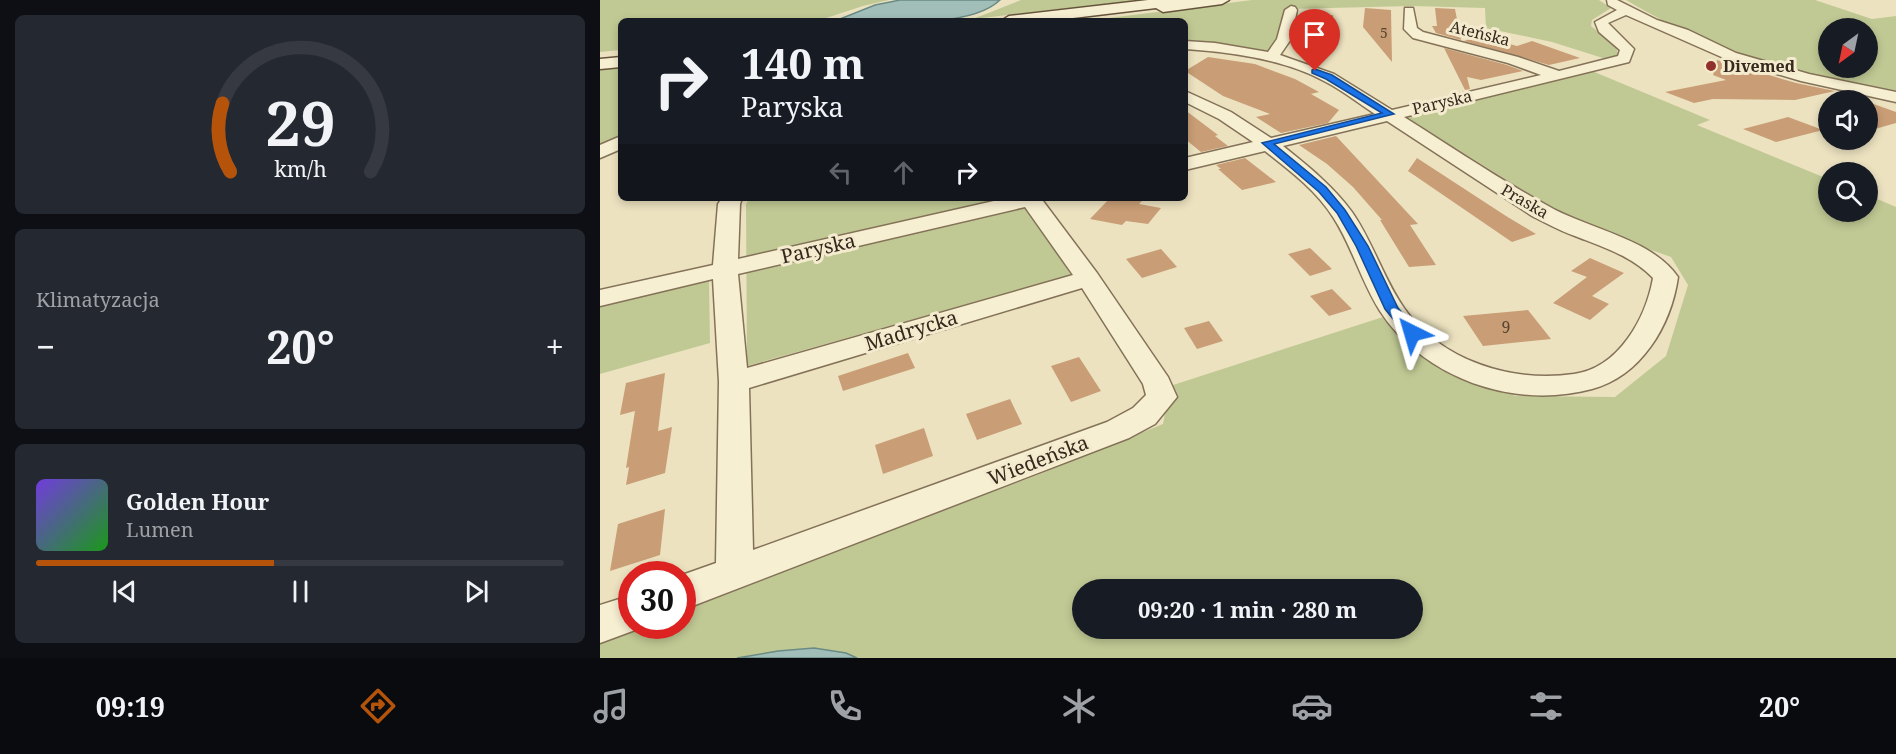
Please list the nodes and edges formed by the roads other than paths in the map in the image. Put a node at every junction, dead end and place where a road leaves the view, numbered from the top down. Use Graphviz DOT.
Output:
graph roads {
  1 [pos="1185,0"];
  2 [pos="1222,0"];
  3 [pos="1608,0"];
  4 [pos="1291,10"];
  5 [pos="1626,10"];
  6 [pos="1409,11"];
  7 [pos="1034,18"];
  8 [pos="1078,18"];
  9 [pos="1188,45"];
  10 [pos="618,56"];
  11 [pos="1272,57"];
  12 [pos="600,58"];
  13 [pos="618,62"];
  14 [pos="600,64"];
  15 [pos="1559,76"];
  16 [pos="1188,97"];
  17 [pos="1896,97"];
  18 [pos="1390,114"];
  19 [pos="618,143"];
  20 [pos="1267,143"];
  21 [pos="600,152"];
  22 [pos="1188,163"];
  23 [pos="730,201"];
  24 [pos="1019,201"];
  25 [pos="1034,201"];
  26 [pos="725,269"];
  27 [pos="1088,278"];
  28 [pos="600,298"];
  29 [pos="734,382"];
  30 [pos="735,574"];
  31 [pos="696,588"];
  32 [pos="618,617"];
  33 [pos="600,624"];
  1 -- 7 [label="main road"];
  2 -- 8 [label="main road"];
  3 -- 5 [label="street"];
  4 -- 11 [label="street"];
  5 -- 15 [label="street, Paryska"];
  5 -- 17 [label="street"];
  6 -- 15 [label="street, Ateńska"];
  9 -- 11 [label="street, Praska"];
  10 -- 12 [label="main road"];
  11 -- 18 [label="street, Praska"];
  13 -- 14 [label="main road"];
  15 -- 18 [label="street, Paryska"];
  16 -- 20 [label="street"];
  18 -- 20 [label="street, Paryska"];
  18 -- 20 [label="street, Praska"];
  19 -- 21 [label="street"];
  20 -- 22 [label="street, Paryska"];
  23 -- 26 [label="street"];
  24 -- 26 [label="street, Paryska"];
  25 -- 27 [label="street, Wiedeńska"];
  26 -- 28 [label="street, Paryska"];
  26 -- 29 [label="street"];
  27 -- 29 [label="street, Madrycka"];
  27 -- 30 [label="street, Wiedeńska"];
  29 -- 30 [label="street"];
  30 -- 31 [label="street, Wiedeńska"];
  32 -- 33 [label="street"];
}
